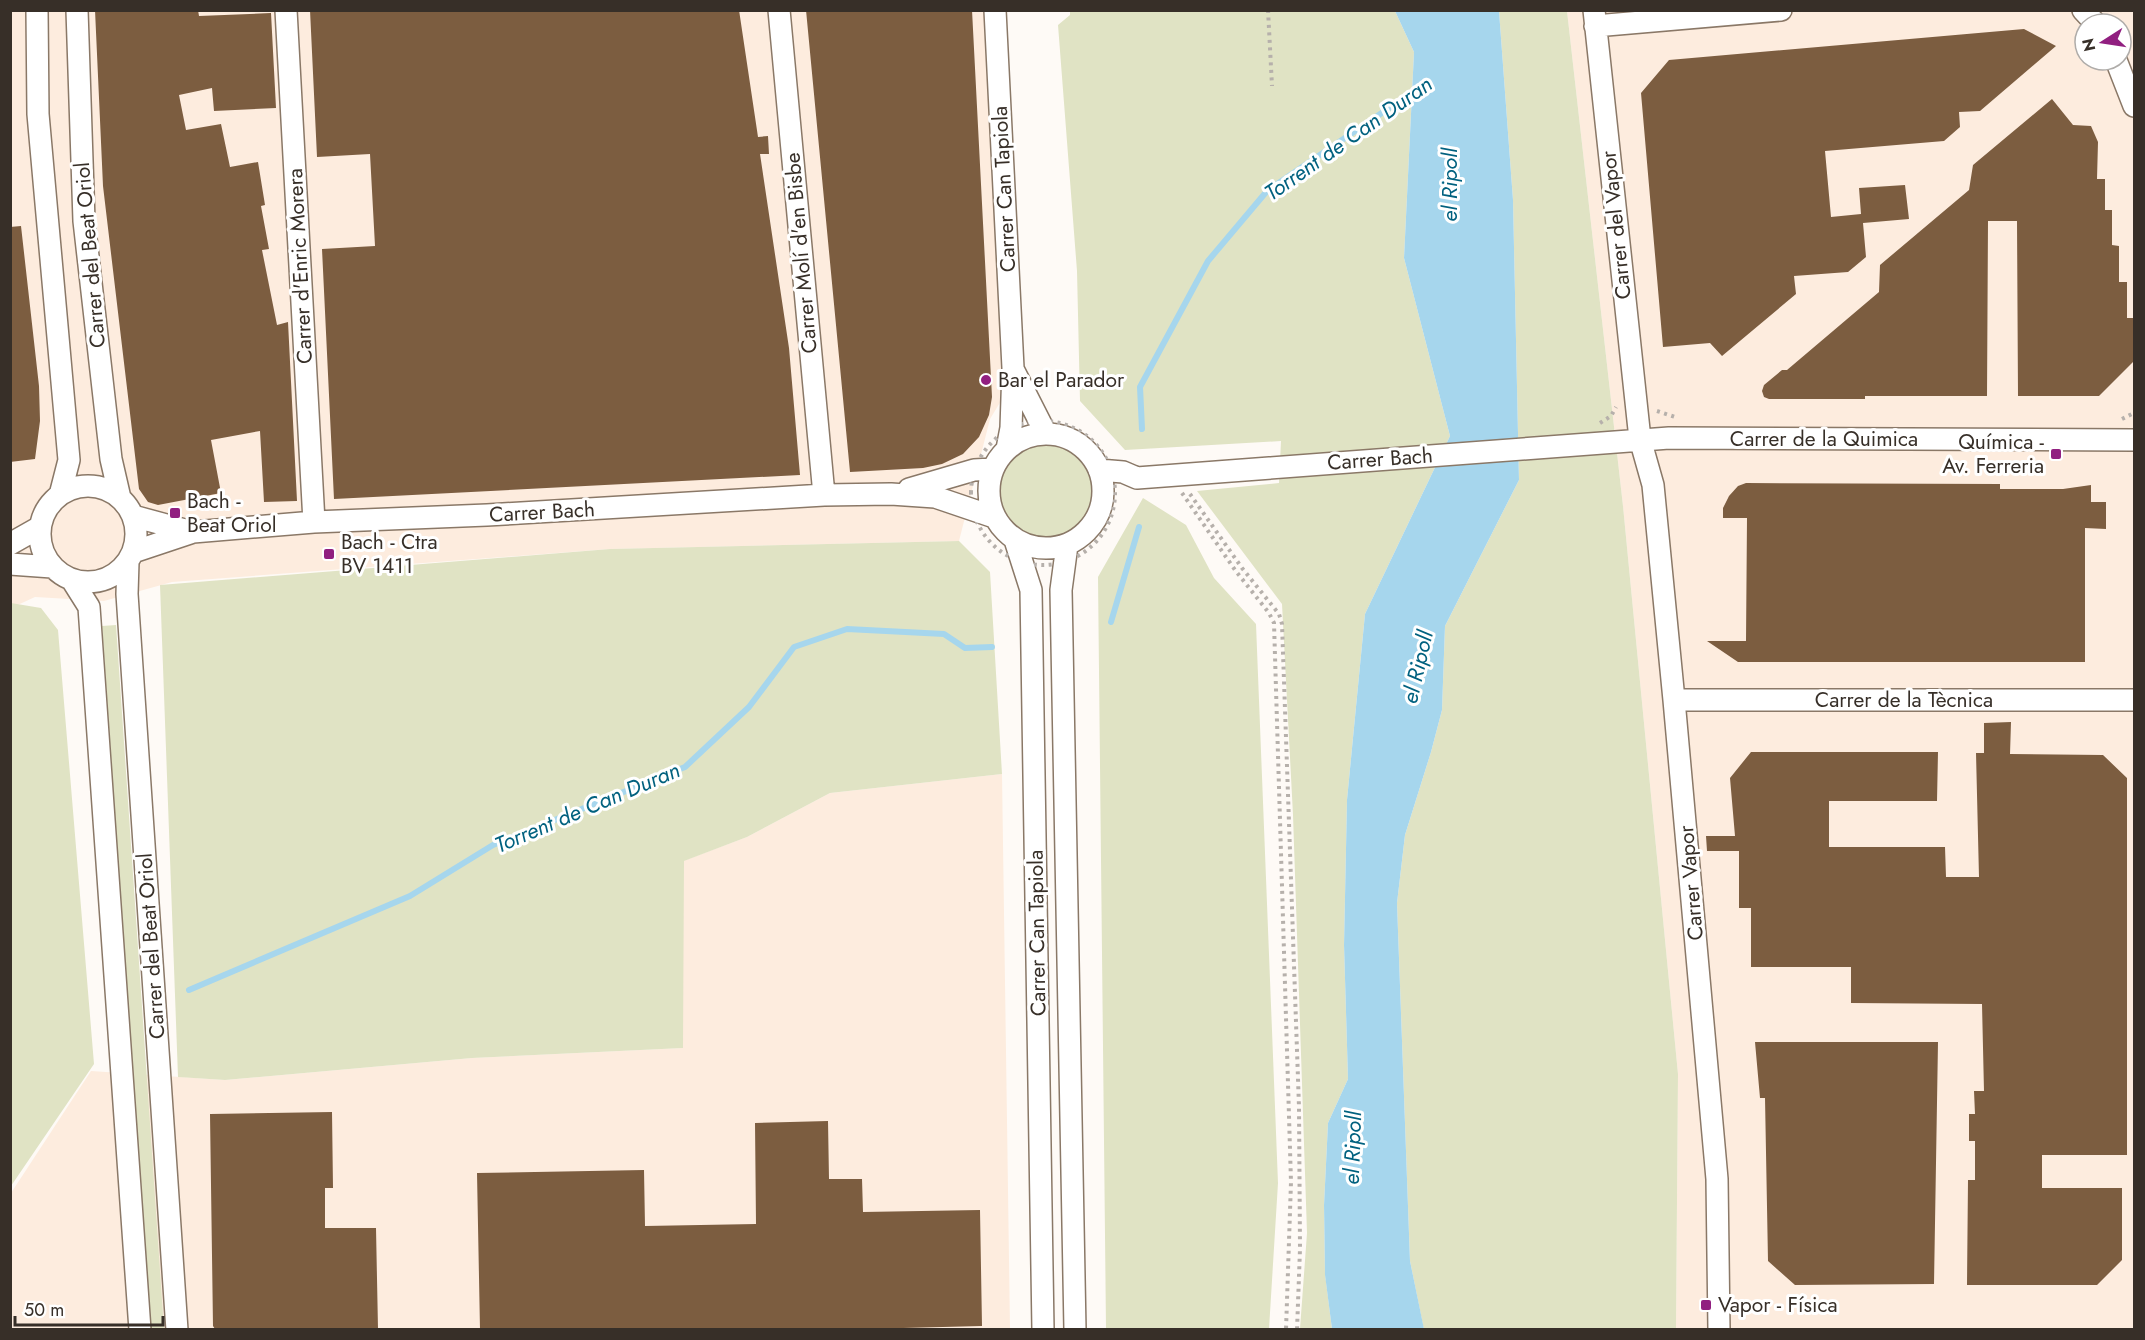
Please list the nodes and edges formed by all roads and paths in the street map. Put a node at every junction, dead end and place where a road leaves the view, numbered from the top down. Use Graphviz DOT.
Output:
graph roads {
  1 [pos="37,10"];
  2 [pos="77,10"];
  3 [pos="286,10"];
  4 [pos="779,10"];
  5 [pos="995,10"];
  6 [pos="1268,10"];
  7 [pos="1781,10"];
  8 [pos="1594,18"];
  9 [pos="2125,72"];
  10 [pos="1272,86"];
  11 [pos="2134,106"];
  12 [pos="1013,368"];
  13 [pos="1614,411"];
  14 [pos="1647,411"];
  15 [pos="1680,420"];
  16 [pos="1600,423"];
  17 [pos="1042,427"];
  18 [pos="1011,428"];
  19 [pos="1631,440"];
  20 [pos="2134,440"];
  21 [pos="1007,449"];
  22 [pos="983,470"];
  23 [pos="1183,481"];
  24 [pos="1107,484"];
  25 [pos="891,494"];
  26 [pos="60,495"];
  27 [pos="824,495"];
  28 [pos="120,498"];
  29 [pos="976,515"];
  30 [pos="133,516"];
  31 [pos="314,522"];
  32 [pos="40,527"];
  33 [pos="193,532"];
  34 [pos="1015,540"];
  35 [pos="10,544"];
  36 [pos="1065,554"];
  37 [pos="131,557"];
  38 [pos="1022,562"];
  39 [pos="10,564"];
  40 [pos="52,567"];
  41 [pos="72,580"];
  42 [pos="1674,700"];
  43 [pos="2134,700"];
  44 [pos="140,1329"];
  45 [pos="177,1329"];
  46 [pos="1043,1329"];
  47 [pos="1075,1329"];
  48 [pos="1286,1329"];
  49 [pos="1296,1329"];
  50 [pos="1719,1329"];
  1 -- 26 [label="street, Carrer del Beat Oriol"];
  2 -- 28 [label="street, Carrer del Beat Oriol"];
  3 -- 31 [label="street, Carrer d'Enric Morera"];
  4 -- 27 [label="street, Carrer Molí d'en Bisbe"];
  5 -- 12 [label="street, Carrer Can Tapiola"];
  6 -- 10 [label="path"];
  7 -- 8 [label="street"];
  8 -- 19 [label="street, Carrer del Vapor"];
  9 -- 11 [label="street"];
  12 -- 17 [label="street, Carrer Can Tapiola"];
  12 -- 18 [label="street, Carrer Can Tapiola"];
  13 -- 16 [label="path"];
  14 -- 15 [label="path"];
  17 -- 18 [label="path"];
  17 -- 21 [label="street"];
  17 -- 24 [label="street"];
  17 -- 24 [label="path"];
  18 -- 21 [label="street, Carrer Can Tapiola"];
  18 -- 22 [label="path"];
  19 -- 20 [label="street, Carrer de la Quimica"];
  19 -- 23 [label="street, Carrer Bach"];
  19 -- 42 [label="street, Carrer Vapor"];
  21 -- 22 [label="street"];
  22 -- 25 [label="street, Carrer Bach"];
  22 -- 29 [label="path"];
  22 -- 29 [label="street"];
  23 -- 24 [label="street, Carrer Bach"];
  23 -- 48 [label="path"];
  23 -- 49 [label="path"];
  24 -- 36 [label="street"];
  24 -- 36 [label="path"];
  25 -- 27 [label="street, Carrer Bach"];
  25 -- 29 [label="street, Carrer Bach"];
  26 -- 28 [label="street"];
  26 -- 32 [label="street, Carrer del Beat Oriol"];
  27 -- 31 [label="street, Carrer Bach"];
  28 -- 30 [label="street, Carrer del Beat Oriol"];
  29 -- 34 [label="street"];
  29 -- 38 [label="path"];
  30 -- 33 [label="street, Carrer Bach"];
  30 -- 37 [label="street, Carrer del Beat Oriol"];
  31 -- 33 [label="street, Carrer Bach"];
  32 -- 35 [label="street"];
  32 -- 40 [label="street"];
  33 -- 37 [label="street, Carrer Bach"];
  34 -- 36 [label="street"];
  34 -- 38 [label="street, Carrer Can Tapiola"];
  36 -- 38 [label="path"];
  36 -- 47 [label="street, Carrer Can Tapiola"];
  37 -- 41 [label="street"];
  37 -- 45 [label="street, Carrer del Beat Oriol"];
  38 -- 46 [label="street, Carrer Can Tapiola"];
  39 -- 40 [label="street"];
  40 -- 41 [label="street, Carrer del Beat Oriol"];
  41 -- 44 [label="street, Carrer del Beat Oriol"];
  42 -- 43 [label="street, Carrer de la Tècnica"];
  42 -- 50 [label="street, Carrer Vapor"];
}
